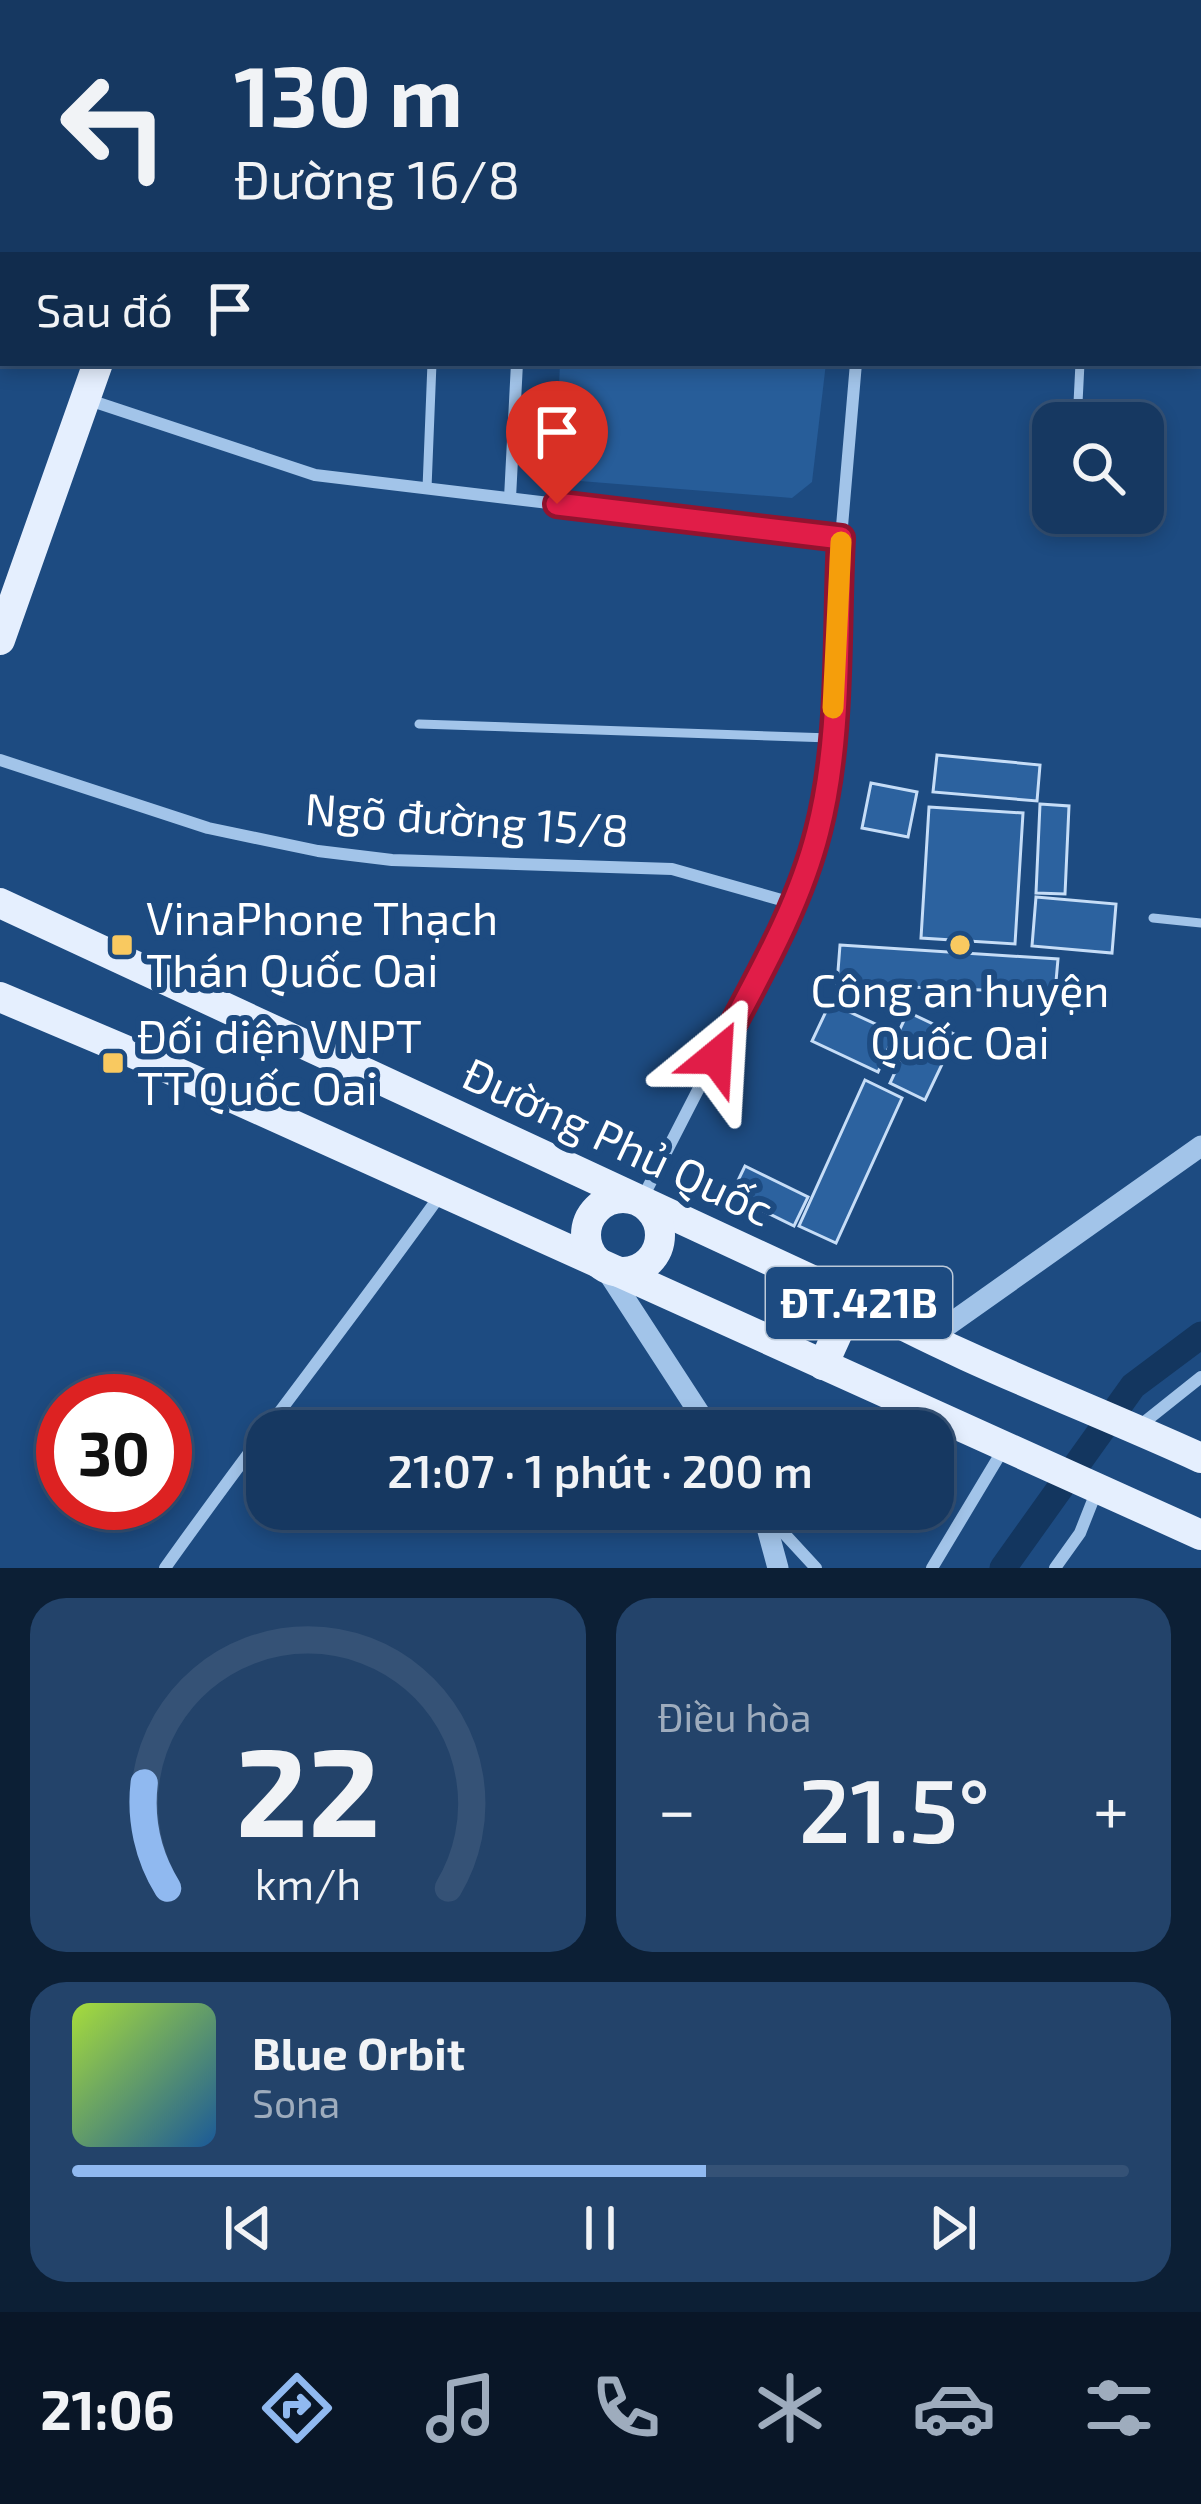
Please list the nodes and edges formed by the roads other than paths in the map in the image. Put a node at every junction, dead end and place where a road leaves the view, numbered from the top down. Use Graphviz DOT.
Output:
graph roads {
  1 [pos="97,366"];
  2 [pos="432,366"];
  3 [pos="517,366"];
  4 [pos="856,366"];
  5 [pos="1080,366"];
  6 [pos="85,398"];
  7 [pos="1078,402"];
  8 [pos="427,488"];
  9 [pos="510,498"];
  10 [pos="841,538"];
  11 [pos="0,640"];
  12 [pos="419,724"];
  13 [pos="831,738"];
  14 [pos="0,760"];
  15 [pos="0,903"];
  16 [pos="792,903"];
  17 [pos="1153,918"];
  18 [pos="1201,923"];
  19 [pos="0,997"];
  20 [pos="1201,1146"];
  21 [pos="442,1193"];
  22 [pos="641,1202"];
  23 [pos="605,1268"];
  24 [pos="853,1299"];
  25 [pos="927,1340"];
  26 [pos="823,1365"];
  27 [pos="1201,1377"];
  28 [pos="697,1410"];
  29 [pos="1135,1428"];
  30 [pos="1010,1449"];
  31 [pos="1201,1458"];
  32 [pos="1096,1488"];
  33 [pos="768,1530"];
  34 [pos="781,1530"];
  35 [pos="1201,1535"];
  36 [pos="165,1568"];
  37 [pos="778,1568"];
  38 [pos="816,1568"];
  39 [pos="932,1568"];
  40 [pos="1055,1568"];
  1 -- 6 [label="main road"];
  2 -- 8 [label="lane"];
  3 -- 9 [label="street"];
  4 -- 10 [label="street"];
  5 -- 7 [label="lane"];
  6 -- 8 [label="street"];
  6 -- 11 [label="main road"];
  8 -- 9 [label="street"];
  9 -- 10 [label="street"];
  10 -- 13 [label="street"];
  12 -- 13 [label="lane"];
  13 -- 16 [label="street"];
  14 -- 16 [label="street, Ngõ đường 15/8"];
  15 -- 22 [label="main road, Đường Phủ Quốc / ĐT.421B"];
  16 -- 22 [label="street"];
  17 -- 18 [label="lane"];
  19 -- 21 [label="main road, ĐT.421B"];
  20 -- 25 [label="street"];
  21 -- 23 [label="main road, ĐT.421B"];
  21 -- 36 [label="street"];
  22 -- 23 [label="main road"];
  22 -- 23 [label="main road"];
  22 -- 24 [label="main road, Đường Phủ Quốc / ĐT.421B"];
  23 -- 26 [label="main road, ĐT.421B"];
  23 -- 28 [label="street"];
  24 -- 25 [label="main road, Đường Phủ Quốc / ĐT.421B"];
  24 -- 26 [label="main road"];
  25 -- 29 [label="main road, Đường Phủ Quốc / ĐT.421B"];
  26 -- 30 [label="main road, ĐT.421B"];
  27 -- 29 [label="street"];
  29 -- 31 [label="main road, Đường Phủ Quốc / ĐT.421B"];
  30 -- 32 [label="main road, ĐT.421B"];
  30 -- 39 [label="street"];
  32 -- 35 [label="main road, ĐT.421B"];
  32 -- 40 [label="street"];
  33 -- 37 [label="street"];
  34 -- 38 [label="street"];
}
